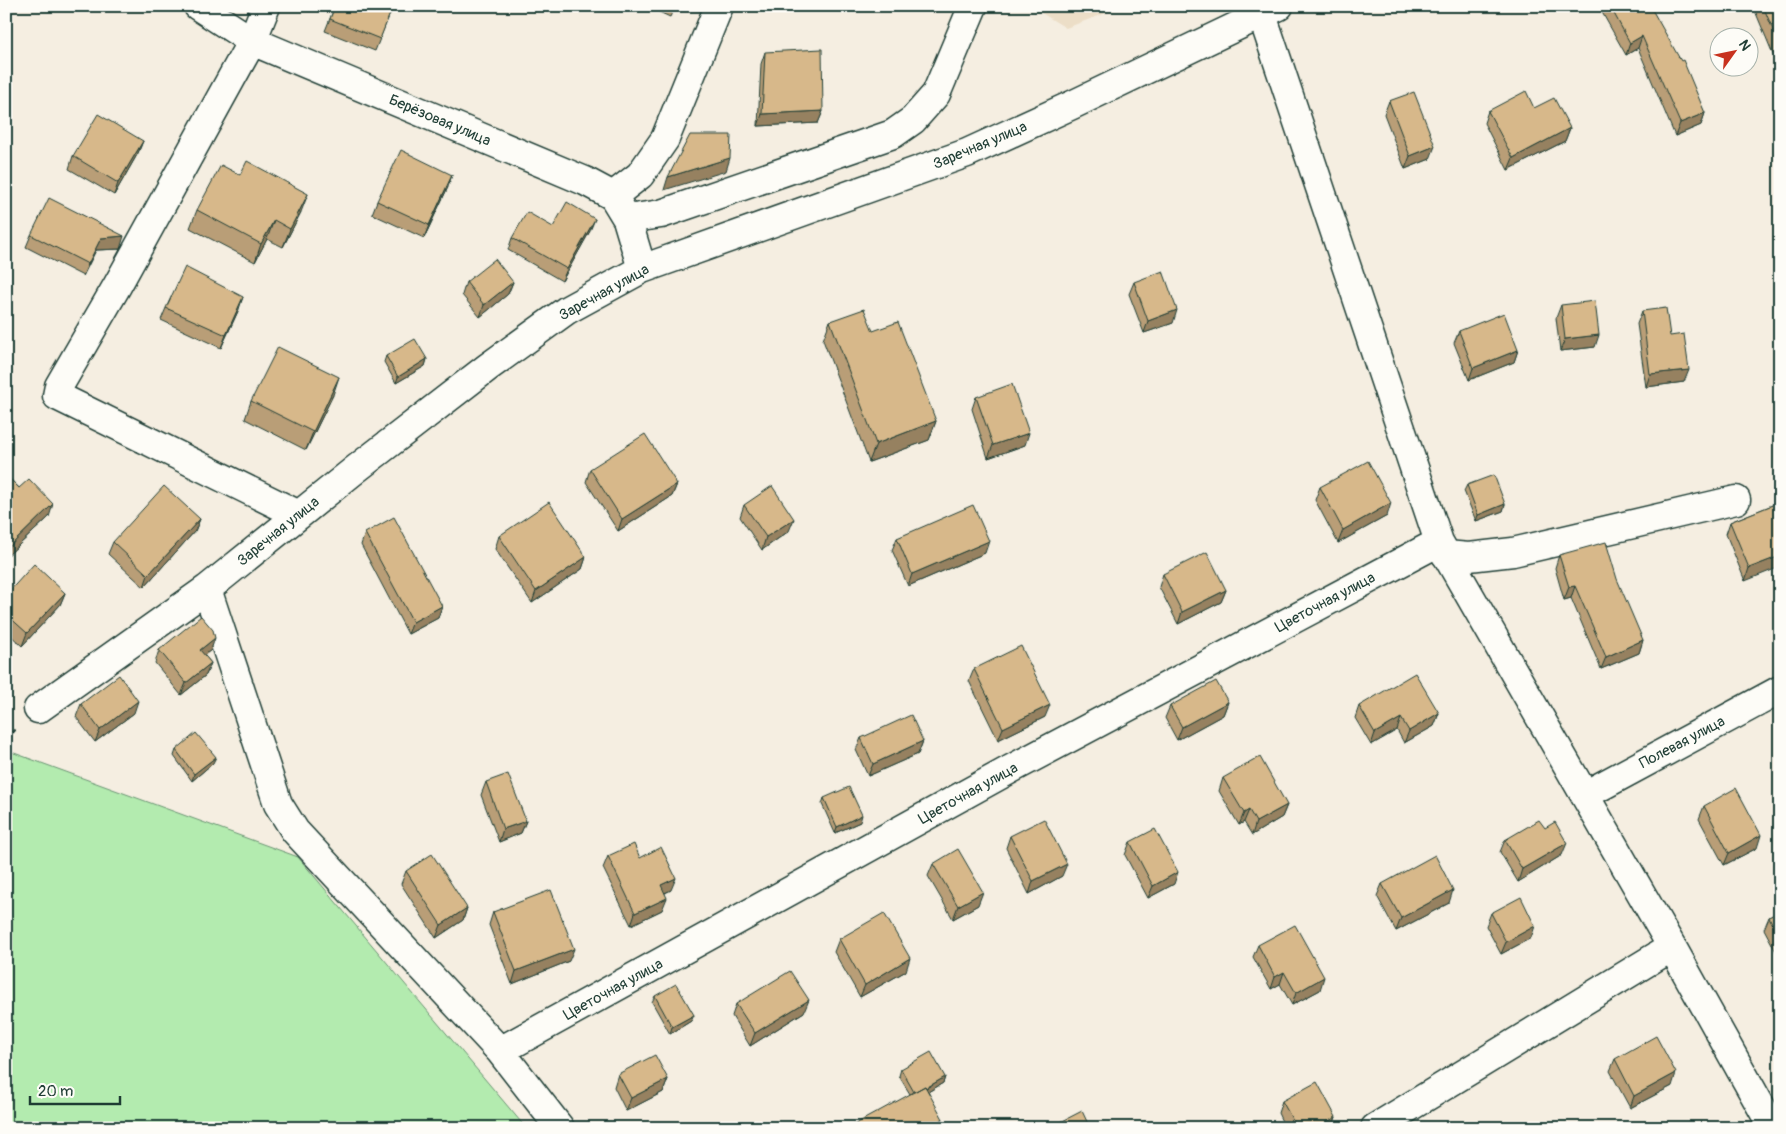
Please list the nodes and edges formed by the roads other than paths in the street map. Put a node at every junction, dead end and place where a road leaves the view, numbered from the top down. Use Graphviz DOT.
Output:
graph roads {
  1 [pos="198,6"];
  2 [pos="266,6"];
  3 [pos="719,6"];
  4 [pos="973,6"];
  5 [pos="1270,11"];
  6 [pos="252,41"];
  7 [pos="613,196"];
  8 [pos="627,219"];
  9 [pos="642,269"];
  10 [pos="1736,500"];
  11 [pos="299,514"];
  12 [pos="1442,548"];
  13 [pos="206,589"];
  14 [pos="1780,690"];
  15 [pos="38,709"];
  16 [pos="1585,795"];
  17 [pos="1672,947"];
  18 [pos="500,1051"];
  19 [pos="560,1128"];
  20 [pos="1375,1128"];
  21 [pos="1773,1128"];
  1 -- 6 [label="street, Берёзовая улица"];
  2 -- 6 [label="street"];
  3 -- 7 [label="street"];
  4 -- 8 [label="street"];
  5 -- 9 [label="street, Заречная улица"];
  5 -- 12 [label="street"];
  6 -- 7 [label="street, Берёзовая улица"];
  6 -- 11 [label="street"];
  7 -- 8 [label="street"];
  8 -- 9 [label="street"];
  9 -- 11 [label="street, Заречная улица"];
  10 -- 12 [label="street"];
  11 -- 13 [label="street, Заречная улица"];
  12 -- 16 [label="street"];
  12 -- 18 [label="street, Цветочная улица"];
  13 -- 15 [label="street, Заречная улица"];
  13 -- 18 [label="street"];
  14 -- 16 [label="street, Полевая улица"];
  16 -- 17 [label="street"];
  17 -- 20 [label="street"];
  17 -- 21 [label="street"];
  18 -- 19 [label="street"];
}
